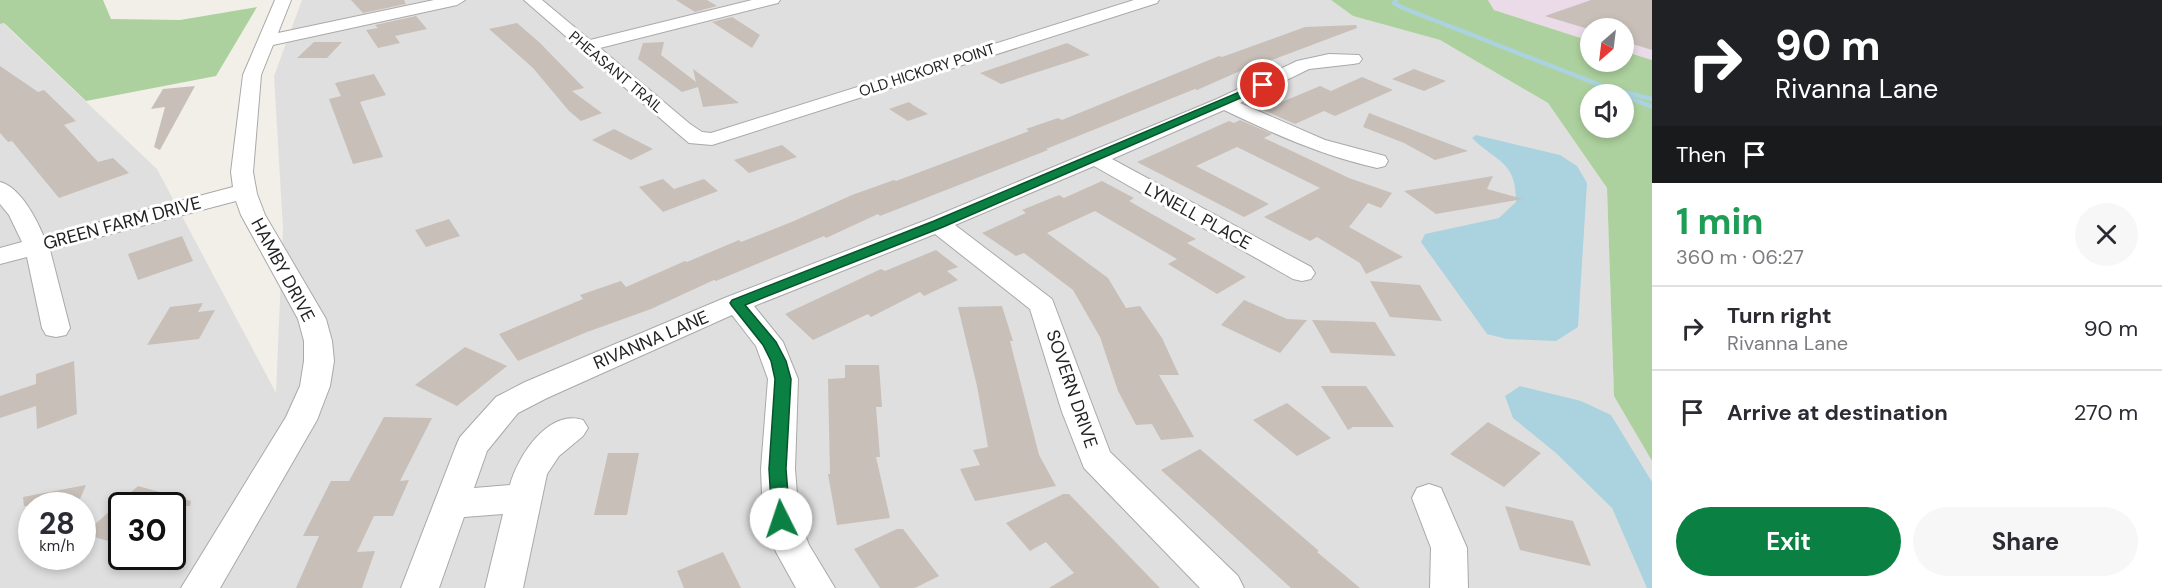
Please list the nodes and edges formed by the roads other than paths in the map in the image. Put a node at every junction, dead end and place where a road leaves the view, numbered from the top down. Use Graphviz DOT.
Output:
graph roads {
  1 [pos="283,0"];
  2 [pos="425,0"];
  3 [pos="457,0"];
  4 [pos="532,0"];
  5 [pos="772,0"];
  6 [pos="1151,0"];
  7 [pos="267,37"];
  8 [pos="588,46"];
  9 [pos="1353,59"];
  10 [pos="1224,103"];
  11 [pos="702,139"];
  12 [pos="1095,158"];
  13 [pos="1377,161"];
  14 [pos="0,189"];
  15 [pos="245,190"];
  16 [pos="938,224"];
  17 [pos="35,246"];
  18 [pos="0,256"];
  19 [pos="1302,273"];
  20 [pos="737,303"];
  21 [pos="56,328"];
  22 [pos="572,428"];
  23 [pos="525,498"];
  24 [pos="1429,498"];
  25 [pos="451,504"];
  26 [pos="200,588"];
  27 [pos="420,588"];
  28 [pos="504,588"];
  29 [pos="816,588"];
  30 [pos="1225,588"];
  31 [pos="1449,588"];
  1 -- 7 [label="street, HAMBY DRIVE"];
  2 -- 7 [label="street"];
  3 -- 7 [label="street"];
  4 -- 8 [label="street, PHEASANT TRAIL"];
  5 -- 8 [label="street"];
  6 -- 11 [label="street, OLD HICKORY POINT"];
  7 -- 15 [label="street, HAMBY DRIVE"];
  8 -- 11 [label="street, PHEASANT TRAIL"];
  9 -- 10 [label="street, RIVANNA LANE"];
  10 -- 12 [label="street, RIVANNA LANE"];
  10 -- 13 [label="street"];
  12 -- 16 [label="street, RIVANNA LANE"];
  12 -- 19 [label="street, LYNELL PLACE"];
  14 -- 17 [label="street"];
  15 -- 17 [label="street, GREEN FARM DRIVE"];
  15 -- 26 [label="street, HAMBY DRIVE"];
  16 -- 20 [label="street, RIVANNA LANE"];
  16 -- 30 [label="street, SOVERN DRIVE"];
  17 -- 18 [label="street, GREEN FARM DRIVE"];
  17 -- 21 [label="street"];
  20 -- 25 [label="street, RIVANNA LANE"];
  20 -- 29 [label="street"];
  22 -- 23 [label="street"];
  23 -- 25 [label="street"];
  23 -- 28 [label="street"];
  24 -- 31 [label="street"];
  25 -- 27 [label="street, RIVANNA LANE"];
}
